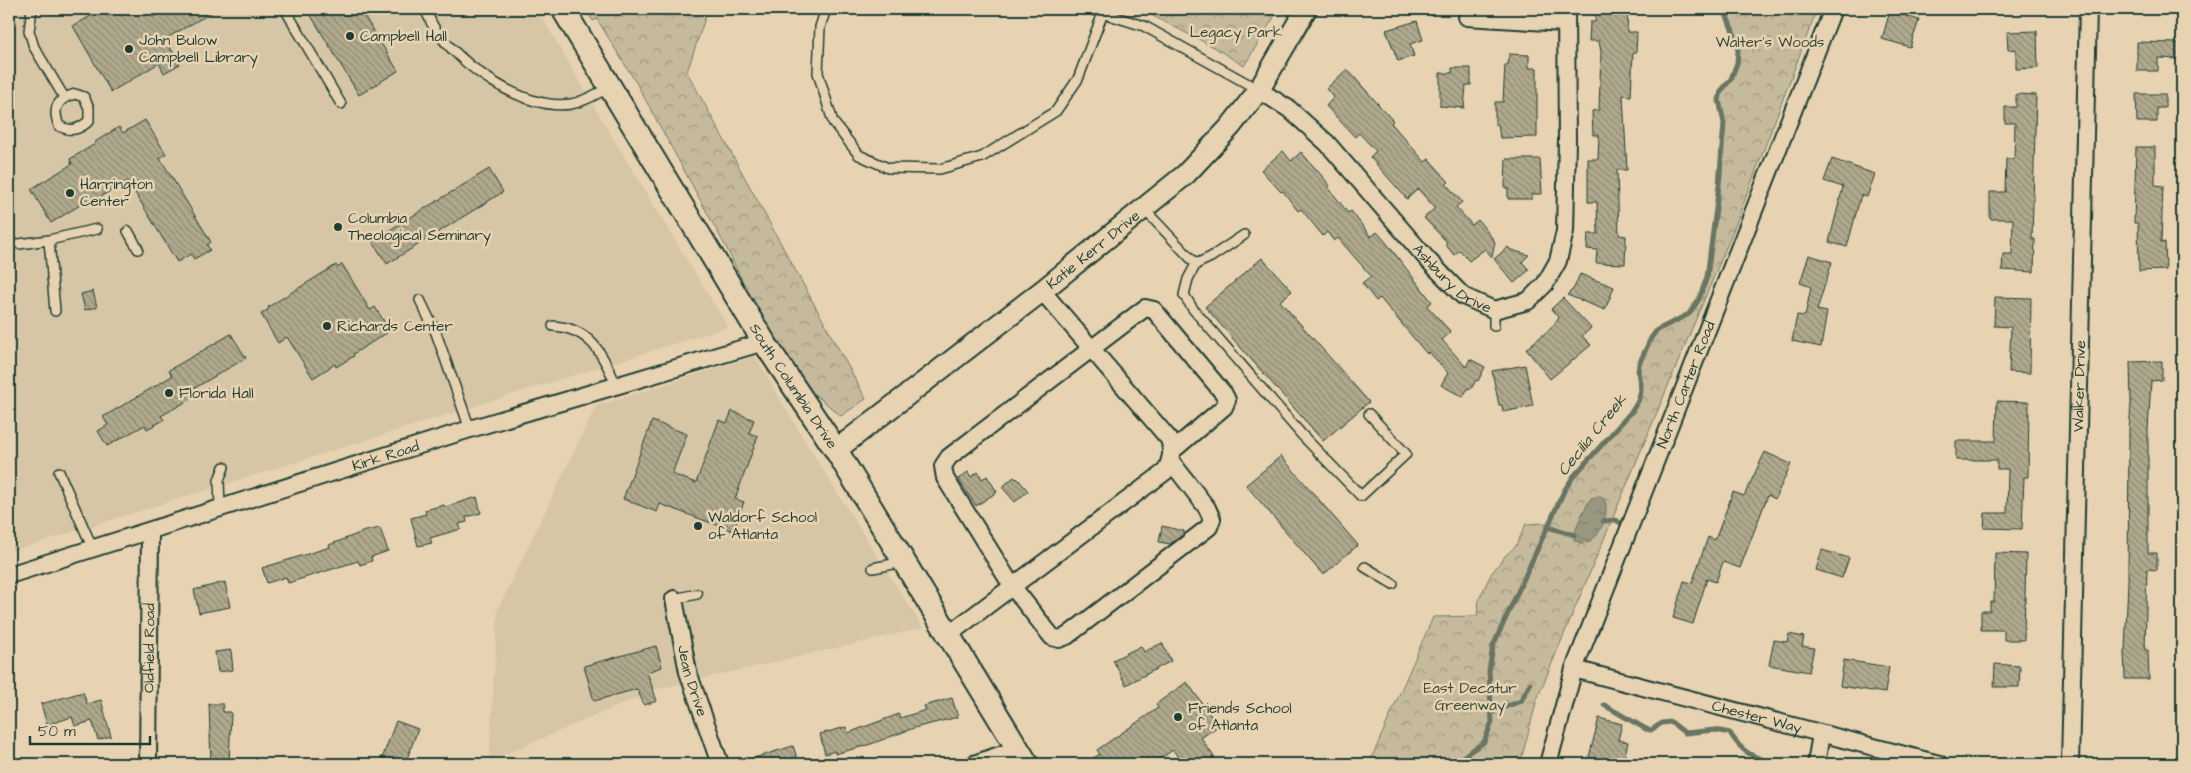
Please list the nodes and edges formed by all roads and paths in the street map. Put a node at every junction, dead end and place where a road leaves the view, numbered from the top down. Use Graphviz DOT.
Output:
graph roads {
  1 [pos="32,9"];
  2 [pos="284,9"];
  3 [pos="425,9"];
  4 [pos="562,9"];
  5 [pos="826,9"];
  6 [pos="1090,9"];
  7 [pos="1306,9"];
  8 [pos="1834,9"];
  9 [pos="2088,9"];
  10 [pos="1103,13"];
  11 [pos="1565,16"];
  12 [pos="1467,17"];
  13 [pos="610,87"];
  14 [pos="1259,90"];
  15 [pos="64,97"];
  16 [pos="341,104"];
  17 [pos="1144,209"];
  18 [pos="97,230"];
  19 [pos="128,230"];
  20 [pos="1244,234"];
  21 [pos="49,240"];
  22 [pos="19,244"];
  23 [pos="138,249"];
  24 [pos="1196,264"];
  25 [pos="1042,291"];
  26 [pos="420,300"];
  27 [pos="55,311"];
  28 [pos="553,326"];
  29 [pos="764,342"];
  30 [pos="1092,348"];
  31 [pos="616,386"];
  32 [pos="1369,414"];
  33 [pos="470,429"];
  34 [pos="836,450"];
  35 [pos="1171,455"];
  36 [pos="224,467"];
  37 [pos="59,472"];
  38 [pos="220,509"];
  39 [pos="150,532"];
  40 [pos="93,549"];
  41 [pos="904,562"];
  42 [pos="1366,567"];
  43 [pos="874,568"];
  44 [pos="9,575"];
  45 [pos="1393,584"];
  46 [pos="1012,586"];
  47 [pos="697,594"];
  48 [pos="674,599"];
  49 [pos="948,635"];
  50 [pos="1574,670"];
  51 [pos="1821,734"];
  52 [pos="1022,757"];
  53 [pos="719,760"];
  54 [pos="148,764"];
  55 [pos="974,764"];
  56 [pos="1548,764"];
  57 [pos="1816,764"];
  58 [pos="1939,764"];
  59 [pos="2070,764"];
  1 -- 15 [label="lane"];
  2 -- 16 [label="lane"];
  3 -- 13 [label="lane"];
  4 -- 13 [label="main road, South Columbia Drive"];
  5 -- 10 [label="lane"];
  6 -- 10 [label="lane"];
  7 -- 14 [label="street, Katie Kerr Drive"];
  8 -- 50 [label="street, North Carter Road"];
  9 -- 59 [label="street, Walker Drive"];
  10 -- 14 [label="lane"];
  11 -- 12 [label="street"];
  11 -- 14 [label="street, Ashbury Drive"];
  13 -- 29 [label="main road, South Columbia Drive"];
  14 -- 17 [label="street, Katie Kerr Drive"];
  15 -- 15 [label="lane"];
  17 -- 24 [label="lane"];
  17 -- 25 [label="street, Katie Kerr Drive"];
  18 -- 21 [label="lane"];
  19 -- 23 [label="lane"];
  20 -- 24 [label="lane"];
  21 -- 22 [label="lane"];
  21 -- 27 [label="lane"];
  24 -- 32 [label="lane"];
  25 -- 30 [label="street"];
  25 -- 34 [label="street, Katie Kerr Drive"];
  26 -- 33 [label="lane"];
  28 -- 31 [label="lane"];
  29 -- 31 [label="street, Kirk Road"];
  29 -- 34 [label="main road, South Columbia Drive"];
  30 -- 35 [label="street"];
  30 -- 35 [label="street"];
  30 -- 46 [label="street"];
  31 -- 33 [label="street, Kirk Road"];
  33 -- 38 [label="street, Kirk Road"];
  34 -- 41 [label="main road, South Columbia Drive"];
  35 -- 46 [label="street"];
  35 -- 46 [label="street"];
  36 -- 38 [label="lane"];
  37 -- 40 [label="lane"];
  38 -- 39 [label="street, Kirk Road"];
  39 -- 40 [label="street, Kirk Road"];
  39 -- 54 [label="street, Oldfield Road"];
  40 -- 44 [label="street, Kirk Road"];
  41 -- 43 [label="lane"];
  41 -- 49 [label="main road, South Columbia Drive"];
  42 -- 45 [label="lane"];
  46 -- 49 [label="street"];
  47 -- 48 [label="lane"];
  48 -- 53 [label="street, Jean Drive"];
  49 -- 52 [label="main road, South Columbia Drive"];
  50 -- 51 [label="street, Chester Way"];
  50 -- 56 [label="street, North Carter Road"];
  51 -- 57 [label="street"];
  51 -- 58 [label="street, Chester Way"];
  52 -- 55 [label="street"];
}
